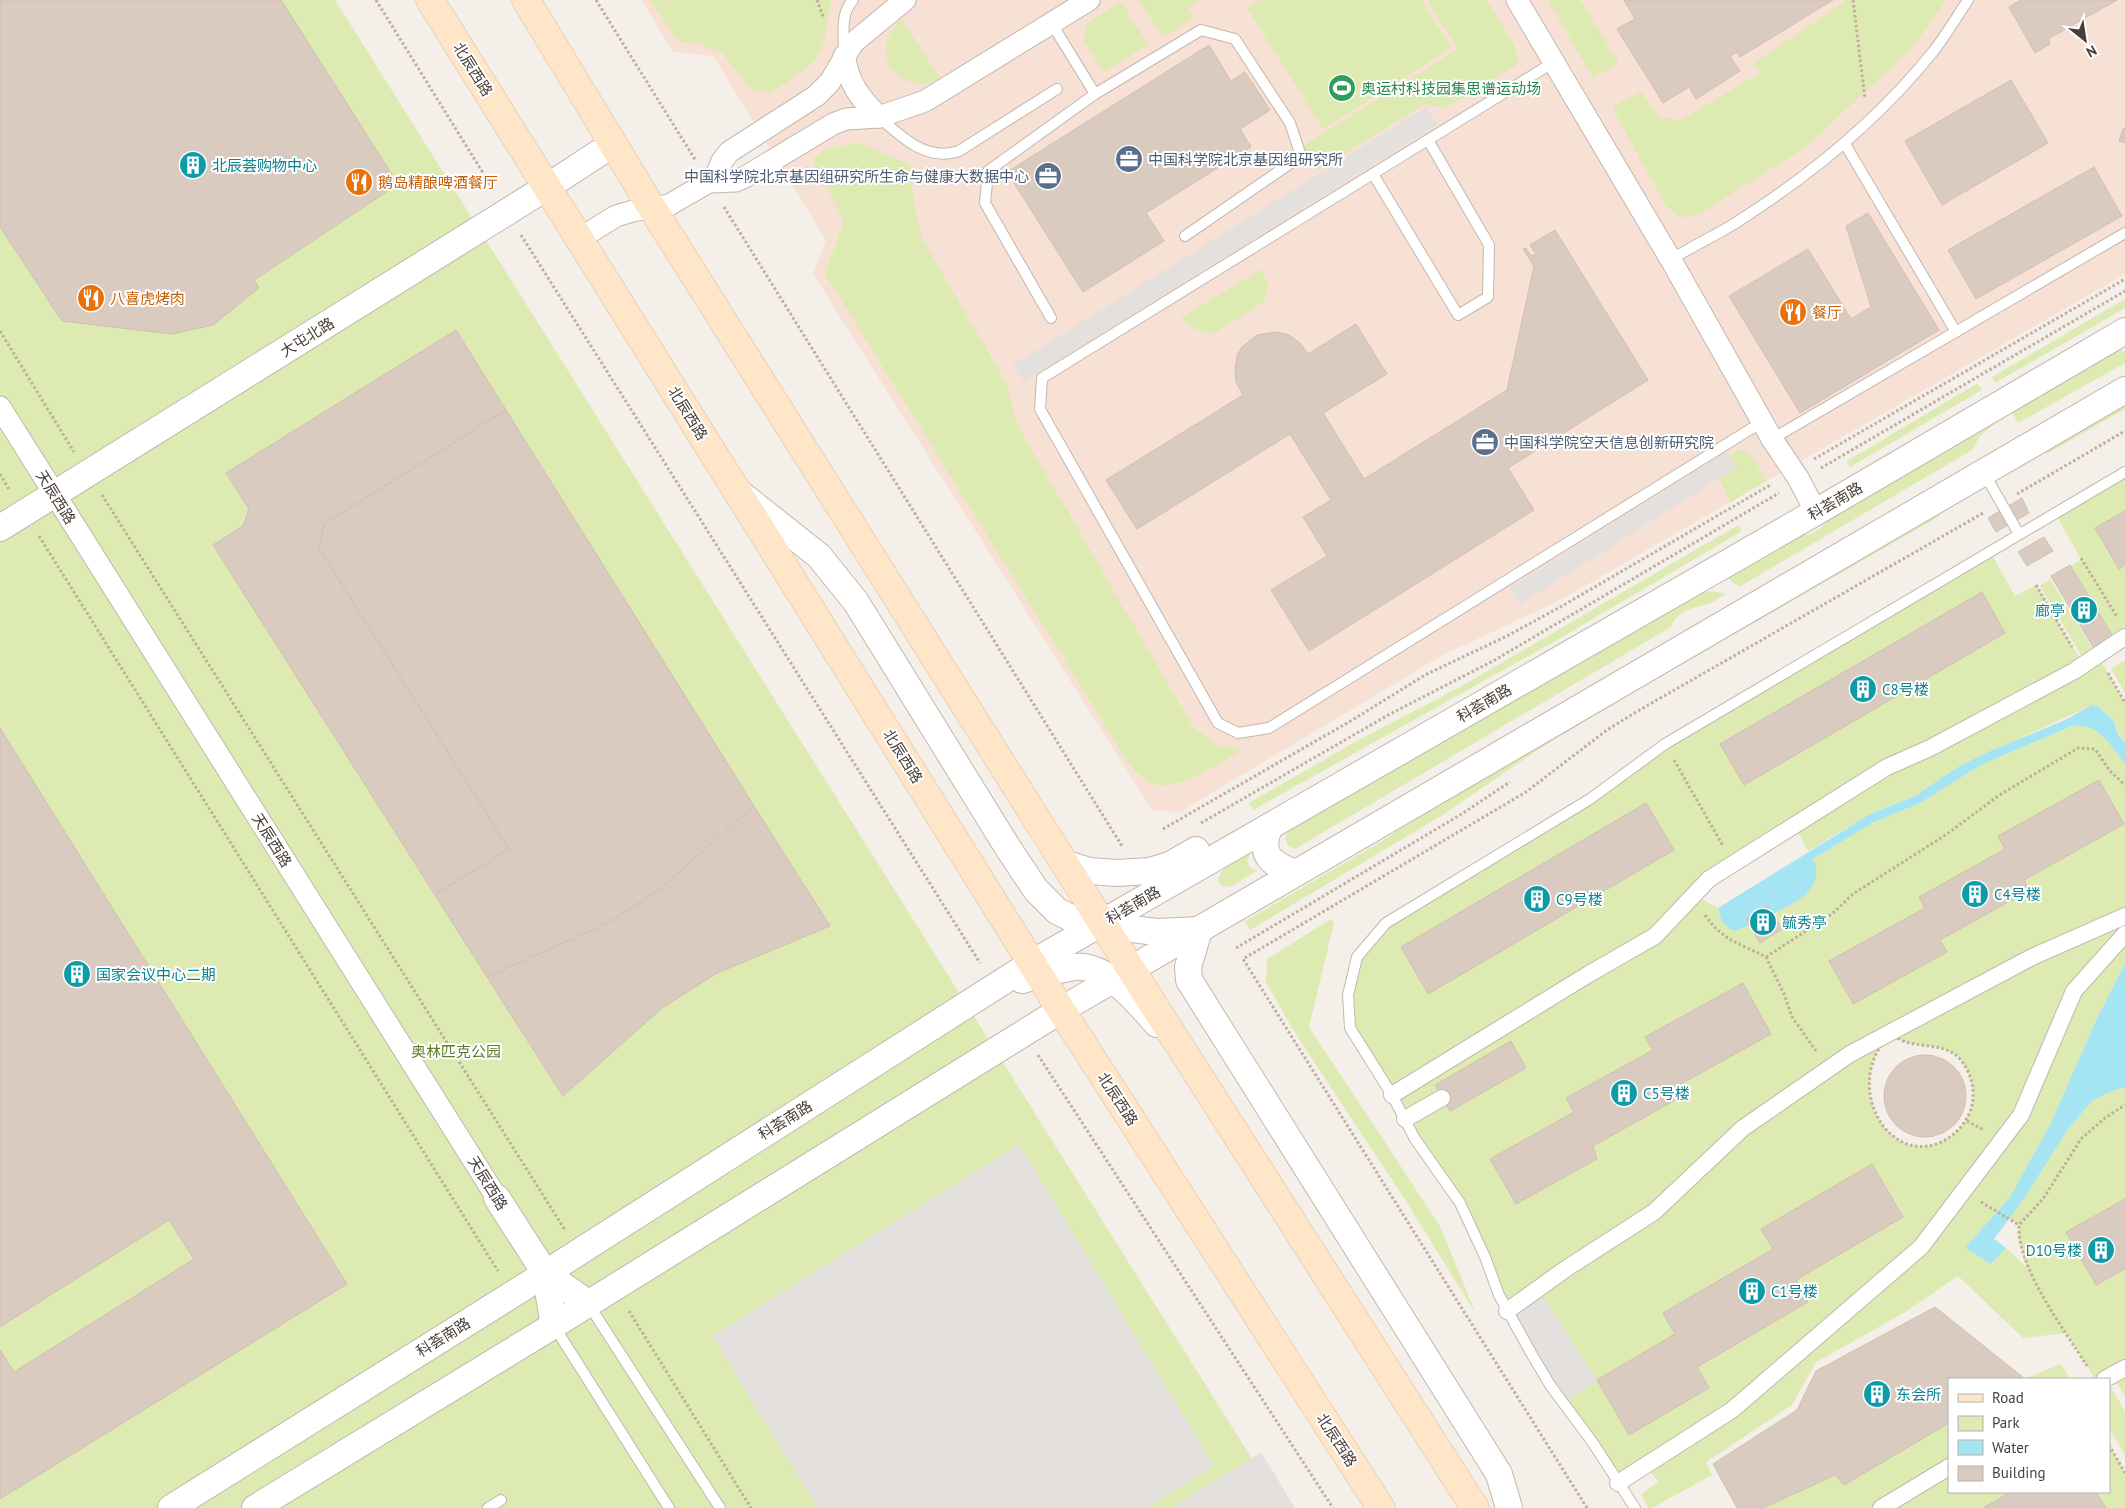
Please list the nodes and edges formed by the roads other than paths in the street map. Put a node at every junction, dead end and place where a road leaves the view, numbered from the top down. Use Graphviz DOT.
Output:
graph roads {
  1 [pos="430,0"];
  2 [pos="526,0"];
  3 [pos="853,0"];
  4 [pos="905,0"];
  5 [pos="1089,0"];
  6 [pos="1517,0"];
  7 [pos="1968,0"];
  8 [pos="1052,24"];
  9 [pos="844,56"];
  10 [pos="1554,62"];
  11 [pos="1057,89"];
  12 [pos="1095,94"];
  13 [pos="879,116"];
  14 [pos="1428,140"];
  15 [pos="613,144"];
  16 [pos="1845,144"];
  17 [pos="1373,174"];
  18 [pos="709,182"];
  19 [pos="547,187"];
  20 [pos="652,207"];
  21 [pos="2125,233"];
  22 [pos="1185,236"];
  23 [pos="579,239"];
  24 [pos="1671,260"];
  25 [pos="1051,318"];
  26 [pos="2125,331"];
  27 [pos="1956,332"];
  28 [pos="2125,390"];
  29 [pos="0,407"];
  30 [pos="1767,431"];
  31 [pos="1983,472"];
  32 [pos="2125,472"];
  33 [pos="737,491"];
  34 [pos="54,494"];
  35 [pos="1816,512"];
  36 [pos="0,528"];
  37 [pos="2019,534"];
  38 [pos="2123,630"];
  39 [pos="1496,696"];
  40 [pos="1269,828"];
  41 [pos="1066,864"];
  42 [pos="1296,873"];
  43 [pos="2125,916"];
  44 [pos="1103,923"];
  45 [pos="1199,930"];
  46 [pos="2125,934"];
  47 [pos="1032,963"];
  48 [pos="1131,968"];
  49 [pos="987,980"];
  50 [pos="1061,1010"];
  51 [pos="1185,1054"];
  52 [pos="1392,1095"];
  53 [pos="1442,1098"];
  54 [pos="1405,1119"];
  55 [pos="497,1198"];
  56 [pos="545,1273"];
  57 [pos="589,1304"];
  58 [pos="1508,1311"];
  59 [pos="554,1325"];
  60 [pos="2125,1368"];
  61 [pos="2098,1375"];
  62 [pos="1948,1468"];
  63 [pos="1618,1483"];
  64 [pos="500,1500"];
  65 [pos="171,1508"];
  66 [pos="255,1508"];
  67 [pos="488,1508"];
  68 [pos="669,1508"];
  69 [pos="720,1508"];
  70 [pos="1381,1508"];
  71 [pos="1474,1508"];
  72 [pos="1509,1508"];
  73 [pos="1634,1508"];
  74 [pos="1881,1508"];
  1 -- 19 [label="main road, 北辰西路"];
  2 -- 15 [label="main road"];
  3 -- 9 [label="lane"];
  4 -- 9 [label="street"];
  5 -- 8 [label="street"];
  6 -- 10 [label="street"];
  7 -- 16 [label="lane"];
  8 -- 12 [label="lane"];
  8 -- 13 [label="street"];
  9 -- 13 [label="street"];
  9 -- 18 [label="street"];
  10 -- 14 [label="lane"];
  10 -- 24 [label="street"];
  11 -- 13 [label="lane"];
  12 -- 22 [label="lane"];
  12 -- 25 [label="lane"];
  13 -- 18 [label="street"];
  14 -- 17 [label="lane"];
  14 -- 17 [label="lane"];
  15 -- 19 [label="street, 大屯北路"];
  15 -- 20 [label="main road"];
  16 -- 24 [label="lane"];
  16 -- 27 [label="lane"];
  17 -- 30 [label="lane"];
  18 -- 20 [label="street"];
  19 -- 23 [label="main road, 北辰西路"];
  19 -- 34 [label="street, 大屯北路"];
  20 -- 23 [label="street"];
  20 -- 41 [label="main road"];
  21 -- 27 [label="lane"];
  23 -- 33 [label="main road, 北辰西路"];
  24 -- 30 [label="street"];
  26 -- 35 [label="street, 科荟南路"];
  27 -- 30 [label="lane"];
  28 -- 31 [label="street"];
  29 -- 34 [label="street, 天辰西路"];
  30 -- 35 [label="street"];
  31 -- 37 [label="lane"];
  31 -- 42 [label="street"];
  32 -- 37 [label="lane"];
  33 -- 45 [label="street"];
  33 -- 47 [label="main road, 北辰西路"];
  34 -- 36 [label="street, 大屯北路"];
  34 -- 55 [label="street, 天辰西路"];
  35 -- 39 [label="street, 科荟南路"];
  37 -- 52 [label="lane"];
  38 -- 52 [label="street"];
  39 -- 40 [label="street, 科荟南路"];
  39 -- 41 [label="street"];
  40 -- 42 [label="street"];
  40 -- 44 [label="street, 科荟南路"];
  41 -- 44 [label="main road"];
  42 -- 45 [label="street"];
  43 -- 58 [label="street"];
  44 -- 47 [label="street, 科荟南路"];
  44 -- 48 [label="main road"];
  45 -- 48 [label="street"];
  45 -- 72 [label="street"];
  46 -- 63 [label="street"];
  47 -- 49 [label="street, 科荟南路"];
  47 -- 50 [label="main road, 北辰西路"];
  48 -- 50 [label="street"];
  48 -- 51 [label="main road"];
  49 -- 51 [label="street"];
  49 -- 56 [label="street, 科荟南路"];
  50 -- 57 [label="street"];
  50 -- 70 [label="main road, 北辰西路"];
  51 -- 71 [label="main road"];
  52 -- 54 [label="lane"];
  53 -- 54 [label="street"];
  54 -- 58 [label="lane"];
  55 -- 56 [label="street, 天辰西路"];
  56 -- 57 [label="street, 天辰西路"];
  56 -- 59 [label="street, 天辰西路"];
  56 -- 65 [label="street, 科荟南路"];
  57 -- 59 [label="street"];
  57 -- 69 [label="lane, 天辰西路"];
  58 -- 63 [label="lane"];
  59 -- 66 [label="street"];
  59 -- 68 [label="lane, 天辰西路"];
  60 -- 61 [label="street"];
  62 -- 74 [label="street"];
  63 -- 73 [label="lane"];
  64 -- 67 [label="lane"];
}
